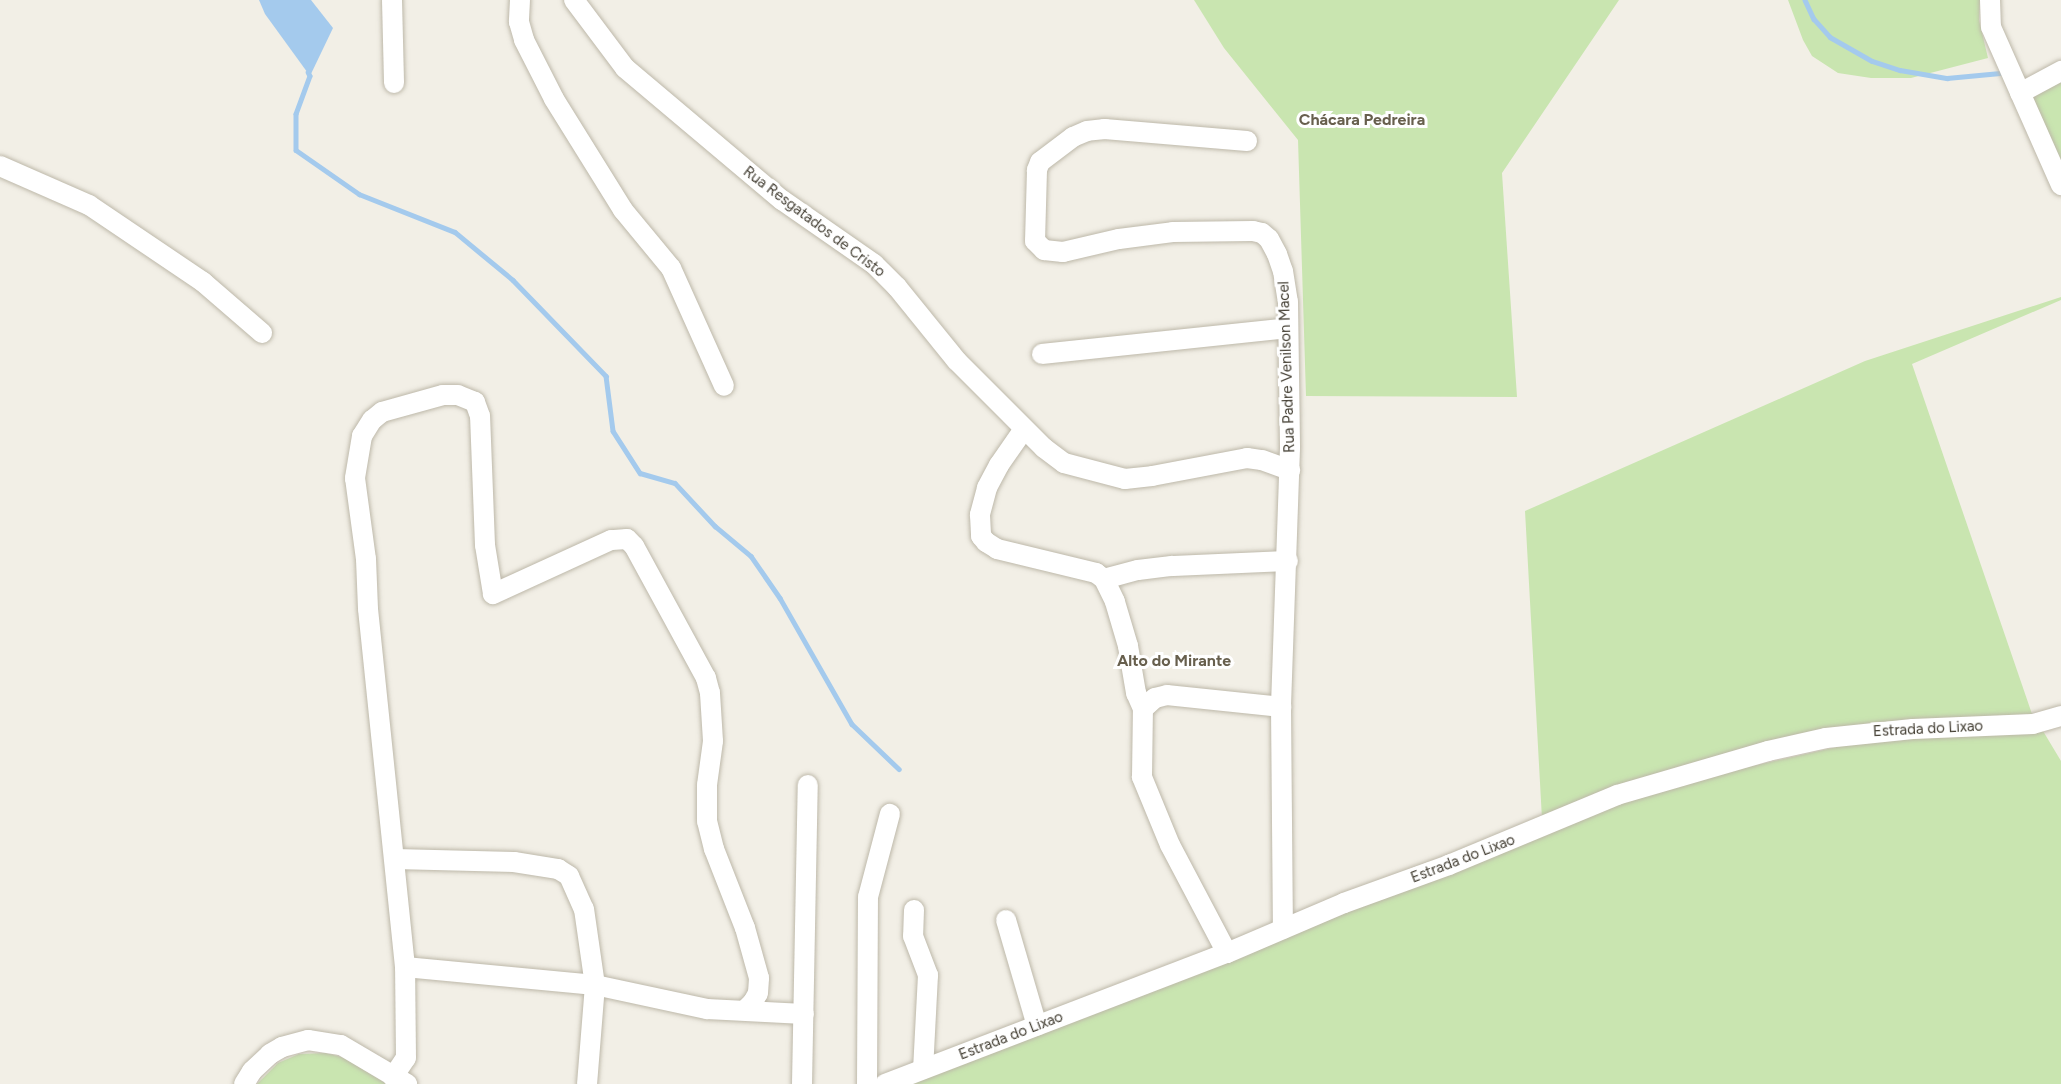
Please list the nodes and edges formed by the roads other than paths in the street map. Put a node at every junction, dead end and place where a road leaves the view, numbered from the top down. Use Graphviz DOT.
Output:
graph roads {
  1 [pos="392,0"];
  2 [pos="520,0"];
  3 [pos="574,0"];
  4 [pos="1990,0"];
  5 [pos="2061,72"];
  6 [pos="394,83"];
  7 [pos="2020,93"];
  8 [pos="1247,141"];
  9 [pos="0,166"];
  10 [pos="2061,185"];
  11 [pos="1288,328"];
  12 [pos="262,333"];
  13 [pos="1042,354"];
  14 [pos="724,386"];
  15 [pos="1024,429"];
  16 [pos="1290,470"];
  17 [pos="1288,561"];
  18 [pos="1104,579"];
  19 [pos="1281,707"];
  20 [pos="1143,709"];
  21 [pos="2061,716"];
  22 [pos="808,785"];
  23 [pos="890,814"];
  24 [pos="395,860"];
  25 [pos="914,910"];
  26 [pos="1006,920"];
  27 [pos="1282,929"];
  28 [pos="1227,953"];
  29 [pos="405,967"];
  30 [pos="595,985"];
  31 [pos="745,1010"];
  32 [pos="804,1014"];
  33 [pos="1037,1026"];
  34 [pos="923,1069"];
  35 [pos="400,1081"];
  36 [pos="244,1084"];
  37 [pos="587,1084"];
  38 [pos="802,1084"];
  39 [pos="867,1084"];
  40 [pos="885,1084"];
  1 -- 6 [label="street"];
  2 -- 14 [label="street"];
  3 -- 15 [label="street, Rua Resgatados de Cristo"];
  4 -- 7 [label="street"];
  5 -- 7 [label="street"];
  7 -- 10 [label="street"];
  8 -- 11 [label="street, Rua Padre Venilson Macel"];
  9 -- 12 [label="street"];
  11 -- 13 [label="street"];
  11 -- 16 [label="street, Rua Padre Venilson Macel"];
  15 -- 16 [label="street, Rua Resgatados de Cristo"];
  15 -- 18 [label="street"];
  16 -- 17 [label="street, Rua Padre Venilson Macel"];
  17 -- 18 [label="street"];
  17 -- 19 [label="street, Rua Padre Venilson Macel"];
  18 -- 20 [label="street"];
  19 -- 20 [label="street"];
  19 -- 27 [label="street, Rua Padre Venilson Macel"];
  20 -- 28 [label="street"];
  21 -- 27 [label="street, Estrada do Lixao"];
  22 -- 32 [label="street"];
  23 -- 39 [label="street"];
  24 -- 29 [label="street"];
  24 -- 30 [label="street"];
  24 -- 31 [label="street"];
  25 -- 34 [label="street"];
  26 -- 33 [label="street"];
  27 -- 28 [label="street, Estrada do Lixao"];
  28 -- 33 [label="street, Estrada do Lixao"];
  29 -- 30 [label="street"];
  29 -- 35 [label="street"];
  30 -- 31 [label="street"];
  30 -- 37 [label="street"];
  31 -- 32 [label="street"];
  32 -- 38 [label="street"];
  33 -- 34 [label="street, Estrada do Lixao"];
  34 -- 40 [label="street, Estrada do Lixao"];
  35 -- 36 [label="street"];
}
